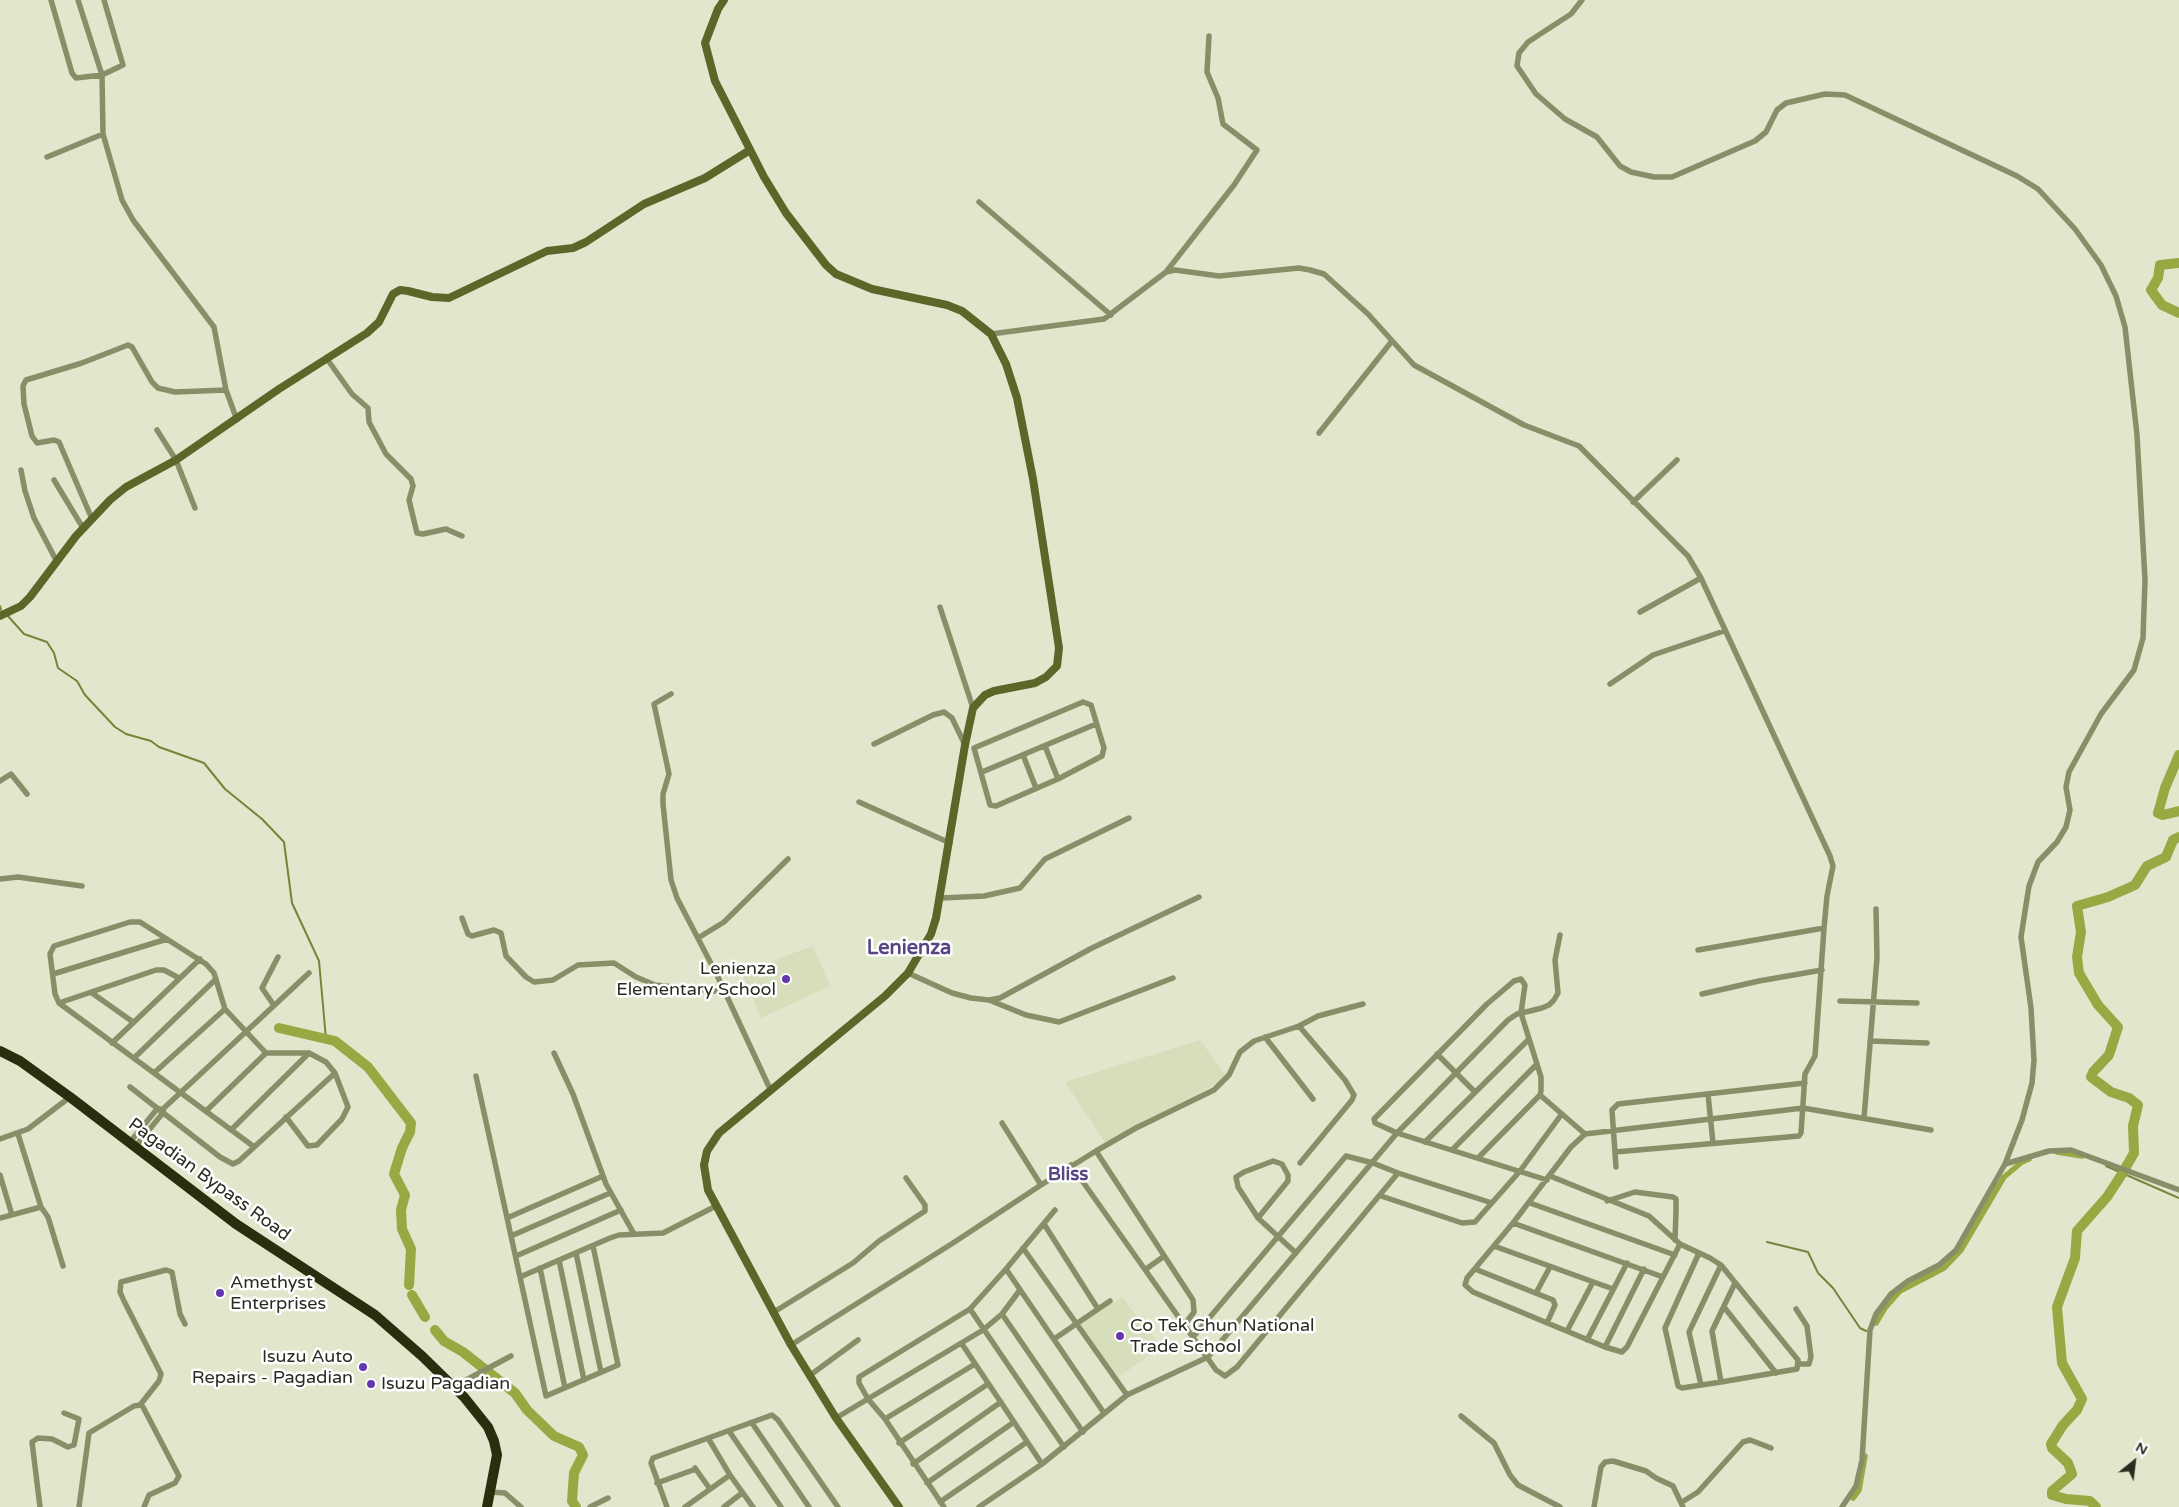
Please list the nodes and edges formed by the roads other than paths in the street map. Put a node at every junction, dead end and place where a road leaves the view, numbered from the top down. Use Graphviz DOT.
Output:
graph roads {
  1 [pos="51,0"];
  2 [pos="78,0"];
  3 [pos="104,0"];
  4 [pos="724,0"];
  5 [pos="1582,0"];
  6 [pos="1209,36"];
  7 [pos="102,75"];
  8 [pos="103,134"];
  9 [pos="750,150"];
  10 [pos="46,157"];
  11 [pos="979,202"];
  12 [pos="1166,272"];
  13 [pos="1111,315"];
  14 [pos="991,334"];
  15 [pos="1392,341"];
  16 [pos="327,359"];
  17 [pos="226,390"];
  18 [pos="237,420"];
  19 [pos="157,430"];
  20 [pos="1319,432"];
  21 [pos="176,460"];
  22 [pos="1677,460"];
  23 [pos="20,470"];
  24 [pos="54,480"];
  25 [pos="1633,502"];
  26 [pos="195,508"];
  27 [pos="92,518"];
  28 [pos="83,528"];
  29 [pos="462,536"];
  30 [pos="57,562"];
  31 [pos="1701,578"];
  32 [pos="940,607"];
  33 [pos="1640,612"];
  34 [pos="0,616"];
  35 [pos="1724,631"];
  36 [pos="1610,684"];
  37 [pos="671,694"];
  38 [pos="973,708"];
  39 [pos="1096,724"];
  40 [pos="874,744"];
  41 [pos="1045,746"];
  42 [pos="964,751"];
  43 [pos="975,751"];
  44 [pos="1023,755"];
  45 [pos="982,772"];
  46 [pos="1058,779"];
  47 [pos="0,781"];
  48 [pos="1036,788"];
  49 [pos="27,794"];
  50 [pos="859,802"];
  51 [pos="1129,818"];
  52 [pos="950,843"];
  53 [pos="788,859"];
  54 [pos="0,879"];
  55 [pos="82,886"];
  56 [pos="1199,897"];
  57 [pos="941,898"];
  58 [pos="1876,909"];
  59 [pos="462,918"];
  60 [pos="1824,928"];
  61 [pos="1560,935"];
  62 [pos="167,938"];
  63 [pos="698,938"];
  64 [pos="1698,950"];
  65 [pos="278,957"];
  66 [pos="200,959"];
  67 [pos="1822,970"];
  68 [pos="309,973"];
  69 [pos="908,973"];
  70 [pos="53,974"];
  71 [pos="179,978"];
  72 [pos="1173,978"];
  73 [pos="216,979"];
  74 [pos="725,992"];
  75 [pos="92,993"];
  76 [pos="1702,994"];
  77 [pos="989,1000"];
  78 [pos="1840,1001"];
  79 [pos="1874,1002"];
  80 [pos="60,1003"];
  81 [pos="1917,1003"];
  82 [pos="273,1004"];
  83 [pos="1362,1004"];
  84 [pos="225,1009"];
  85 [pos="1521,1013"];
  86 [pos="133,1022"];
  87 [pos="1299,1026"];
  88 [pos="245,1032"];
  89 [pos="1265,1037"];
  90 [pos="1529,1039"];
  91 [pos="1870,1041"];
  92 [pos="112,1043"];
  93 [pos="1927,1043"];
  94 [pos="0,1050"];
  95 [pos="266,1053"];
  96 [pos="310,1053"];
  97 [pos="554,1053"];
  98 [pos="1437,1054"];
  99 [pos="134,1058"];
  100 [pos="1537,1064"];
  101 [pos="155,1072"];
  102 [pos="1456,1072"];
  103 [pos="335,1073"];
  104 [pos="476,1076"];
  105 [pos="1805,1083"];
  106 [pos="130,1087"];
  107 [pos="771,1091"];
  108 [pos="181,1092"];
  109 [pos="1475,1092"];
  110 [pos="1708,1094"];
  111 [pos="1540,1096"];
  112 [pos="70,1097"];
  113 [pos="1313,1099"];
  114 [pos="1803,1108"];
  115 [pos="161,1110"];
  116 [pos="206,1111"];
  117 [pos="1561,1115"];
  118 [pos="286,1117"];
  119 [pos="1864,1118"];
  120 [pos="1711,1119"];
  121 [pos="1002,1124"];
  122 [pos="231,1130"];
  123 [pos="1612,1130"];
  124 [pos="1931,1130"];
  125 [pos="1397,1133"];
  126 [pos="18,1134"];
  127 [pos="1585,1134"];
  128 [pos="0,1139"];
  129 [pos="1426,1142"];
  130 [pos="1713,1143"];
  131 [pos="132,1144"];
  132 [pos="253,1146"];
  133 [pos="1452,1150"];
  134 [pos="1096,1151"];
  135 [pos="1615,1152"];
  136 [pos="1478,1158"];
  137 [pos="1300,1163"];
  138 [pos="1372,1163"];
  139 [pos="2005,1164"];
  140 [pos="1071,1165"];
  141 [pos="1616,1167"];
  142 [pos="1520,1171"];
  143 [pos="1398,1174"];
  144 [pos="0,1175"];
  145 [pos="603,1176"];
  146 [pos="906,1178"];
  147 [pos="1549,1178"];
  148 [pos="1041,1185"];
  149 [pos="2179,1190"];
  150 [pos="610,1193"];
  151 [pos="1381,1196"];
  152 [pos="1607,1201"];
  153 [pos="1492,1203"];
  154 [pos="1530,1203"];
  155 [pos="716,1206"];
  156 [pos="40,1207"];
  157 [pos="621,1210"];
  158 [pos="1055,1210"];
  159 [pos="12,1215"];
  160 [pos="0,1218"];
  161 [pos="507,1218"];
  162 [pos="1258,1218"];
  163 [pos="1514,1223"];
  164 [pos="1044,1224"];
  165 [pos="634,1234"];
  166 [pos="511,1236"];
  167 [pos="1276,1236"];
  168 [pos="1678,1242"];
  169 [pos="592,1246"];
  170 [pos="1494,1246"];
  171 [pos="1023,1248"];
  172 [pos="576,1253"];
  173 [pos="1296,1253"];
  174 [pos="1699,1253"];
  175 [pos="1675,1255"];
  176 [pos="516,1256"];
  177 [pos="1163,1257"];
  178 [pos="559,1260"];
  179 [pos="1627,1263"];
  180 [pos="1721,1265"];
  181 [pos="63,1266"];
  182 [pos="1550,1267"];
  183 [pos="540,1268"];
  184 [pos="1006,1268"];
  185 [pos="1146,1269"];
  186 [pos="1475,1269"];
  187 [pos="1644,1269"];
  188 [pos="1664,1276"];
  189 [pos="520,1277"];
  190 [pos="1593,1282"];
  191 [pos="1735,1283"];
  192 [pos="1613,1289"];
  193 [pos="1020,1290"];
  194 [pos="1536,1294"];
  195 [pos="1110,1301"];
  196 [pos="1724,1306"];
  197 [pos="970,1309"];
  198 [pos="1098,1309"];
  199 [pos="1796,1309"];
  200 [pos="774,1312"];
  201 [pos="1002,1314"];
  202 [pos="1547,1323"];
  203 [pos="185,1324"];
  204 [pos="1077,1324"];
  205 [pos="1185,1324"];
  206 [pos="983,1330"];
  207 [pos="1567,1331"];
  208 [pos="1194,1336"];
  209 [pos="1054,1339"];
  210 [pos="858,1340"];
  211 [pos="1587,1340"];
  212 [pos="791,1344"];
  213 [pos="962,1344"];
  214 [pos="1604,1347"];
  215 [pos="511,1356"];
  216 [pos="1208,1357"];
  217 [pos="975,1364"];
  218 [pos="1799,1364"];
  219 [pos="601,1372"];
  220 [pos="1776,1373"];
  221 [pos="809,1376"];
  222 [pos="584,1380"];
  223 [pos="1721,1382"];
  224 [pos="988,1384"];
  225 [pos="1701,1385"];
  226 [pos="453,1387"];
  227 [pos="565,1388"];
  228 [pos="1127,1395"];
  229 [pos="868,1399"];
  230 [pos="1001,1402"];
  231 [pos="140,1405"];
  232 [pos="64,1412"];
  233 [pos="1104,1414"];
  234 [pos="1461,1416"];
  235 [pos="836,1418"];
  236 [pos="885,1418"];
  237 [pos="1014,1422"];
  238 [pos="752,1423"];
  239 [pos="729,1430"];
  240 [pos="1083,1432"];
  241 [pos="708,1438"];
  242 [pos="1027,1442"];
  243 [pos="900,1443"];
  244 [pos="1064,1447"];
  245 [pos="1770,1448"];
  246 [pos="913,1464"];
  247 [pos="1042,1464"];
  248 [pos="730,1475"];
  249 [pos="658,1483"];
  250 [pos="927,1483"];
  251 [pos="710,1489"];
  252 [pos="490,1492"];
  253 [pos="742,1494"];
  254 [pos="608,1498"];
  255 [pos="942,1504"];
  256 [pos="1682,1505"];
  257 [pos="40,1507"];
  258 [pos="80,1507"];
  259 [pos="144,1507"];
  260 [pos="486,1507"];
  261 [pos="521,1507"];
  262 [pos="590,1507"];
  263 [pos="666,1507"];
  264 [pos="685,1507"];
  265 [pos="724,1507"];
  266 [pos="753,1507"];
  267 [pos="781,1507"];
  268 [pos="809,1507"];
  269 [pos="838,1507"];
  270 [pos="899,1507"];
  271 [pos="979,1507"];
  272 [pos="1560,1507"];
  273 [pos="1594,1507"];
  274 [pos="1842,1507"];
  1 -- 7 [label="street"];
  2 -- 7 [label="street"];
  3 -- 7 [label="street"];
  4 -- 9 [label="street"];
  5 -- 139 [label="street"];
  6 -- 12 [label="street"];
  7 -- 8 [label="street"];
  8 -- 10 [label="street"];
  8 -- 17 [label="street"];
  9 -- 14 [label="street"];
  9 -- 16 [label="street"];
  11 -- 13 [label="street"];
  12 -- 13 [label="street"];
  12 -- 15 [label="street"];
  13 -- 14 [label="street"];
  14 -- 38 [label="street"];
  15 -- 20 [label="street"];
  15 -- 25 [label="street"];
  16 -- 18 [label="street"];
  16 -- 29 [label="street"];
  17 -- 18 [label="street"];
  17 -- 27 [label="street"];
  18 -- 21 [label="street"];
  19 -- 21 [label="street"];
  21 -- 26 [label="street"];
  21 -- 27 [label="street"];
  22 -- 25 [label="street"];
  23 -- 30 [label="street"];
  24 -- 28 [label="street"];
  25 -- 31 [label="street"];
  27 -- 28 [label="street"];
  28 -- 30 [label="street"];
  30 -- 34 [label="street"];
  31 -- 33 [label="street"];
  31 -- 35 [label="street"];
  32 -- 38 [label="street"];
  35 -- 36 [label="street"];
  35 -- 60 [label="street"];
  37 -- 63 [label="street"];
  38 -- 42 [label="street"];
  39 -- 41 [label="street"];
  39 -- 43 [label="street"];
  39 -- 46 [label="street"];
  40 -- 42 [label="street"];
  41 -- 44 [label="street"];
  41 -- 46 [label="street"];
  42 -- 43 [label="street"];
  42 -- 52 [label="street"];
  43 -- 45 [label="street"];
  44 -- 45 [label="street"];
  44 -- 48 [label="street"];
  45 -- 48 [label="street"];
  46 -- 48 [label="street"];
  47 -- 49 [label="street"];
  50 -- 52 [label="street"];
  51 -- 57 [label="street"];
  52 -- 57 [label="street"];
  53 -- 63 [label="street"];
  54 -- 55 [label="street"];
  56 -- 77 [label="street"];
  57 -- 69 [label="street"];
  58 -- 79 [label="street"];
  59 -- 74 [label="street"];
  60 -- 64 [label="street"];
  60 -- 67 [label="street"];
  61 -- 85 [label="street"];
  62 -- 66 [label="street"];
  62 -- 70 [label="street"];
  62 -- 70 [label="street"];
  63 -- 74 [label="street"];
  65 -- 82 [label="street"];
  66 -- 71 [label="street"];
  66 -- 73 [label="street"];
  67 -- 76 [label="street"];
  67 -- 105 [label="street"];
  68 -- 82 [label="street"];
  69 -- 77 [label="street"];
  69 -- 107 [label="street"];
  70 -- 80 [label="street"];
  71 -- 75 [label="street"];
  71 -- 86 [label="street"];
  72 -- 77 [label="street"];
  73 -- 84 [label="street"];
  73 -- 99 [label="street"];
  74 -- 107 [label="street"];
  75 -- 80 [label="street"];
  75 -- 86 [label="street"];
  78 -- 79 [label="street"];
  79 -- 81 [label="street"];
  79 -- 91 [label="street"];
  80 -- 92 [label="street"];
  82 -- 88 [label="street"];
  83 -- 87 [label="street"];
  84 -- 88 [label="street"];
  84 -- 101 [label="street"];
  85 -- 90 [label="street"];
  85 -- 98 [label="street"];
  85 -- 102 [label="street"];
  86 -- 92 [label="street"];
  87 -- 89 [label="street"];
  87 -- 137 [label="street"];
  88 -- 95 [label="street"];
  88 -- 108 [label="street"];
  89 -- 113 [label="street"];
  89 -- 134 [label="street"];
  90 -- 100 [label="street"];
  90 -- 109 [label="street"];
  91 -- 93 [label="street"];
  91 -- 119 [label="street"];
  92 -- 99 [label="street"];
  94 -- 112 [label="highway, Pagadian Bypass Road"];
  95 -- 96 [label="street"];
  95 -- 116 [label="street"];
  96 -- 103 [label="street"];
  96 -- 122 [label="street"];
  97 -- 145 [label="street"];
  98 -- 102 [label="street"];
  98 -- 125 [label="street"];
  99 -- 101 [label="street"];
  100 -- 111 [label="street"];
  100 -- 133 [label="street"];
  101 -- 108 [label="street"];
  102 -- 109 [label="street"];
  102 -- 125 [label="street"];
  103 -- 118 [label="street"];
  103 -- 118 [label="street"];
  104 -- 161 [label="street"];
  105 -- 110 [label="street"];
  105 -- 114 [label="street"];
  106 -- 115 [label="street"];
  107 -- 155 [label="street"];
  108 -- 115 [label="street"];
  108 -- 116 [label="street"];
  109 -- 129 [label="street"];
  110 -- 120 [label="street"];
  110 -- 123 [label="street"];
  111 -- 117 [label="street"];
  111 -- 136 [label="street"];
  112 -- 126 [label="street"];
  112 -- 131 [label="highway, Pagadian Bypass Road"];
  114 -- 119 [label="street"];
  114 -- 120 [label="street"];
  114 -- 130 [label="street"];
  115 -- 131 [label="street"];
  115 -- 132 [label="street"];
  116 -- 122 [label="street"];
  117 -- 127 [label="street"];
  117 -- 142 [label="street"];
  118 -- 132 [label="street"];
  119 -- 124 [label="street"];
  120 -- 123 [label="street"];
  120 -- 130 [label="street"];
  121 -- 148 [label="street"];
  122 -- 132 [label="street"];
  123 -- 127 [label="street"];
  123 -- 135 [label="street"];
  125 -- 129 [label="street"];
  125 -- 138 [label="street"];
  126 -- 128 [label="street"];
  126 -- 156 [label="street"];
  127 -- 147 [label="street"];
  129 -- 133 [label="street"];
  130 -- 135 [label="street"];
  131 -- 226 [label="highway, Pagadian Bypass Road"];
  133 -- 136 [label="street"];
  134 -- 140 [label="street"];
  134 -- 177 [label="street"];
  135 -- 141 [label="street"];
  136 -- 142 [label="street"];
  138 -- 143 [label="street"];
  138 -- 167 [label="street"];
  138 -- 173 [label="street"];
  139 -- 149 [label="street"];
  139 -- 274 [label="street"];
  140 -- 148 [label="street"];
  140 -- 185 [label="street"];
  142 -- 147 [label="street"];
  142 -- 153 [label="street"];
  143 -- 151 [label="street"];
  143 -- 153 [label="street"];
  144 -- 159 [label="street"];
  145 -- 150 [label="street"];
  145 -- 161 [label="street"];
  146 -- 200 [label="street"];
  147 -- 152 [label="street"];
  147 -- 154 [label="street"];
  148 -- 212 [label="street"];
  150 -- 157 [label="street"];
  150 -- 166 [label="street"];
  151 -- 153 [label="street"];
  151 -- 216 [label="street"];
  152 -- 168 [label="street"];
  152 -- 168 [label="street"];
  154 -- 163 [label="street"];
  154 -- 175 [label="street"];
  155 -- 165 [label="street"];
  155 -- 200 [label="street"];
  156 -- 159 [label="street"];
  156 -- 181 [label="street"];
  157 -- 165 [label="street"];
  157 -- 176 [label="street"];
  158 -- 164 [label="street"];
  159 -- 160 [label="street"];
  161 -- 166 [label="street"];
  162 -- 162 [label="street"];
  162 -- 167 [label="street"];
  163 -- 170 [label="street"];
  163 -- 179 [label="street"];
  164 -- 171 [label="street"];
  164 -- 198 [label="street"];
  165 -- 169 [label="street"];
  166 -- 176 [label="street"];
  167 -- 173 [label="street"];
  167 -- 208 [label="street"];
  168 -- 174 [label="street"];
  168 -- 175 [label="street"];
  169 -- 172 [label="street"];
  169 -- 219 [label="street"];
  170 -- 182 [label="street"];
  170 -- 186 [label="street"];
  171 -- 184 [label="street"];
  171 -- 204 [label="street"];
  172 -- 178 [label="street"];
  172 -- 219 [label="street"];
  173 -- 216 [label="street"];
  174 -- 180 [label="street"];
  174 -- 225 [label="street"];
  175 -- 188 [label="street"];
  176 -- 189 [label="street"];
  177 -- 185 [label="street"];
  177 -- 205 [label="street"];
  178 -- 183 [label="street"];
  178 -- 222 [label="street"];
  179 -- 187 [label="street"];
  179 -- 192 [label="street"];
  180 -- 191 [label="street"];
  180 -- 225 [label="street"];
  182 -- 190 [label="street"];
  182 -- 194 [label="street"];
  183 -- 189 [label="street"];
  183 -- 227 [label="street"];
  184 -- 193 [label="street"];
  184 -- 197 [label="street"];
  185 -- 205 [label="street"];
  186 -- 194 [label="street"];
  186 -- 202 [label="street"];
  187 -- 188 [label="street"];
  187 -- 214 [label="street"];
  188 -- 214 [label="street"];
  189 -- 227 [label="street"];
  190 -- 192 [label="street"];
  190 -- 207 [label="street"];
  191 -- 196 [label="street"];
  191 -- 218 [label="street"];
  192 -- 211 [label="street"];
  193 -- 201 [label="street"];
  193 -- 209 [label="street"];
  194 -- 202 [label="street"];
  195 -- 198 [label="street"];
  196 -- 220 [label="street"];
  196 -- 223 [label="street"];
  197 -- 206 [label="street"];
  197 -- 229 [label="street"];
  198 -- 204 [label="street"];
  199 -- 218 [label="street"];
  200 -- 212 [label="street"];
  201 -- 206 [label="street"];
  201 -- 240 [label="street"];
  202 -- 207 [label="street"];
  203 -- 231 [label="street"];
  204 -- 209 [label="street"];
  204 -- 228 [label="street"];
  205 -- 208 [label="street"];
  206 -- 213 [label="street"];
  206 -- 244 [label="street"];
  207 -- 211 [label="street"];
  208 -- 216 [label="street"];
  209 -- 233 [label="street"];
  210 -- 221 [label="street"];
  211 -- 214 [label="street"];
  212 -- 221 [label="street"];
  213 -- 217 [label="street"];
  213 -- 229 [label="street"];
  215 -- 226 [label="street"];
  216 -- 228 [label="street"];
  217 -- 224 [label="street"];
  217 -- 236 [label="street"];
  218 -- 220 [label="street"];
  219 -- 222 [label="street"];
  220 -- 223 [label="street"];
  221 -- 235 [label="street"];
  222 -- 227 [label="street"];
  223 -- 225 [label="street"];
  224 -- 230 [label="street"];
  224 -- 243 [label="street"];
  226 -- 252 [label="highway, Pagadian Bypass Road"];
  228 -- 233 [label="street"];
  229 -- 235 [label="street"];
  229 -- 236 [label="street"];
  230 -- 237 [label="street"];
  230 -- 246 [label="street"];
  231 -- 258 [label="street"];
  231 -- 259 [label="street"];
  232 -- 257 [label="street"];
  233 -- 240 [label="street"];
  234 -- 272 [label="street"];
  235 -- 270 [label="street"];
  236 -- 243 [label="street"];
  237 -- 242 [label="street"];
  237 -- 250 [label="street"];
  238 -- 239 [label="street"];
  238 -- 268 [label="street"];
  238 -- 269 [label="street"];
  239 -- 241 [label="street"];
  239 -- 267 [label="street"];
  240 -- 244 [label="street"];
  241 -- 248 [label="street"];
  241 -- 249 [label="street"];
  242 -- 247 [label="street"];
  242 -- 255 [label="street"];
  243 -- 246 [label="street"];
  244 -- 247 [label="street"];
  245 -- 256 [label="street"];
  246 -- 250 [label="street"];
  247 -- 271 [label="street"];
  248 -- 251 [label="street"];
  248 -- 253 [label="street"];
  249 -- 251 [label="street"];
  249 -- 263 [label="street"];
  250 -- 255 [label="street"];
  251 -- 264 [label="street"];
  252 -- 260 [label="highway, Pagadian Bypass Road"];
  252 -- 261 [label="street"];
  253 -- 265 [label="street"];
  253 -- 266 [label="street"];
  254 -- 262 [label="street"];
  256 -- 273 [label="street"];
}
